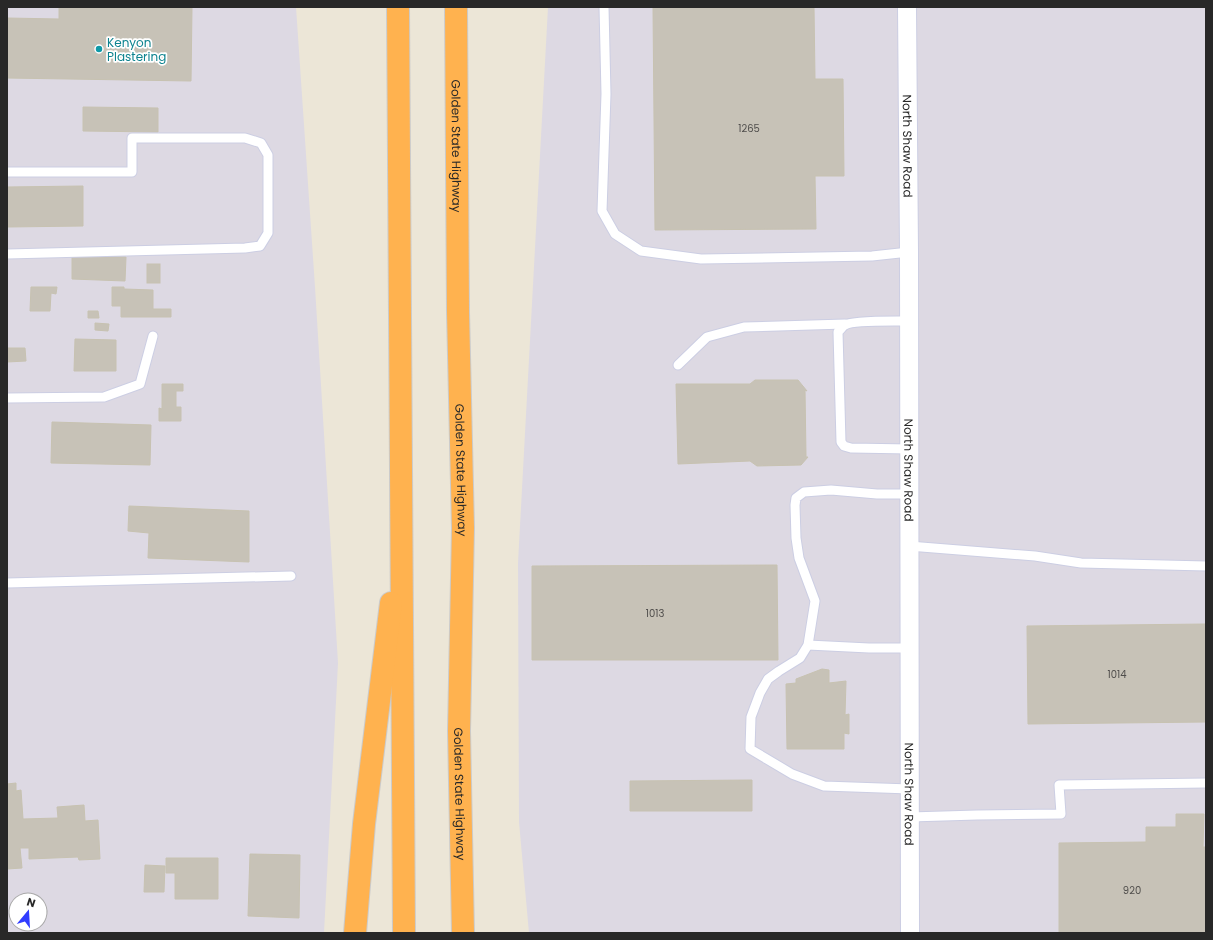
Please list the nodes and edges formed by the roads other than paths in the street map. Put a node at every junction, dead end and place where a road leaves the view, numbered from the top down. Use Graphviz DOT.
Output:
graph roads {
  1 [pos="398,7"];
  2 [pos="456,7"];
  3 [pos="604,7"];
  4 [pos="907,7"];
  5 [pos="7,172"];
  6 [pos="909,252"];
  7 [pos="7,254"];
  8 [pos="909,321"];
  9 [pos="845,324"];
  10 [pos="153,336"];
  11 [pos="678,365"];
  12 [pos="7,398"];
  13 [pos="910,449"];
  14 [pos="909,494"];
  15 [pos="402,511"];
  16 [pos="909,546"];
  17 [pos="1206,566"];
  18 [pos="291,576"];
  19 [pos="7,583"];
  20 [pos="808,645"];
  21 [pos="910,648"];
  22 [pos="459,731"];
  23 [pos="1206,783"];
  24 [pos="910,789"];
  25 [pos="910,817"];
  26 [pos="355,933"];
  27 [pos="404,933"];
  28 [pos="462,933"];
  29 [pos="478,933"];
  30 [pos="910,933"];
  1 -- 15 [label="highway"];
  2 -- 22 [label="highway, Golden State Highway"];
  3 -- 6 [label="lane"];
  4 -- 6 [label="street, North Shaw Road"];
  5 -- 7 [label="lane"];
  6 -- 8 [label="street, North Shaw Road"];
  8 -- 9 [label="lane"];
  8 -- 13 [label="street, North Shaw Road"];
  9 -- 11 [label="lane"];
  9 -- 13 [label="lane"];
  10 -- 12 [label="lane"];
  13 -- 14 [label="street, North Shaw Road"];
  14 -- 16 [label="street, North Shaw Road"];
  14 -- 20 [label="lane"];
  15 -- 26 [label="highway"];
  15 -- 27 [label="highway"];
  16 -- 17 [label="lane"];
  16 -- 21 [label="street, North Shaw Road"];
  18 -- 19 [label="lane"];
  20 -- 21 [label="lane"];
  20 -- 24 [label="lane"];
  21 -- 24 [label="street, North Shaw Road"];
  22 -- 28 [label="highway, Golden State Highway"];
  22 -- 29 [label="highway"];
  23 -- 25 [label="lane"];
  24 -- 25 [label="street, North Shaw Road"];
  25 -- 30 [label="street, North Shaw Road"];
}
